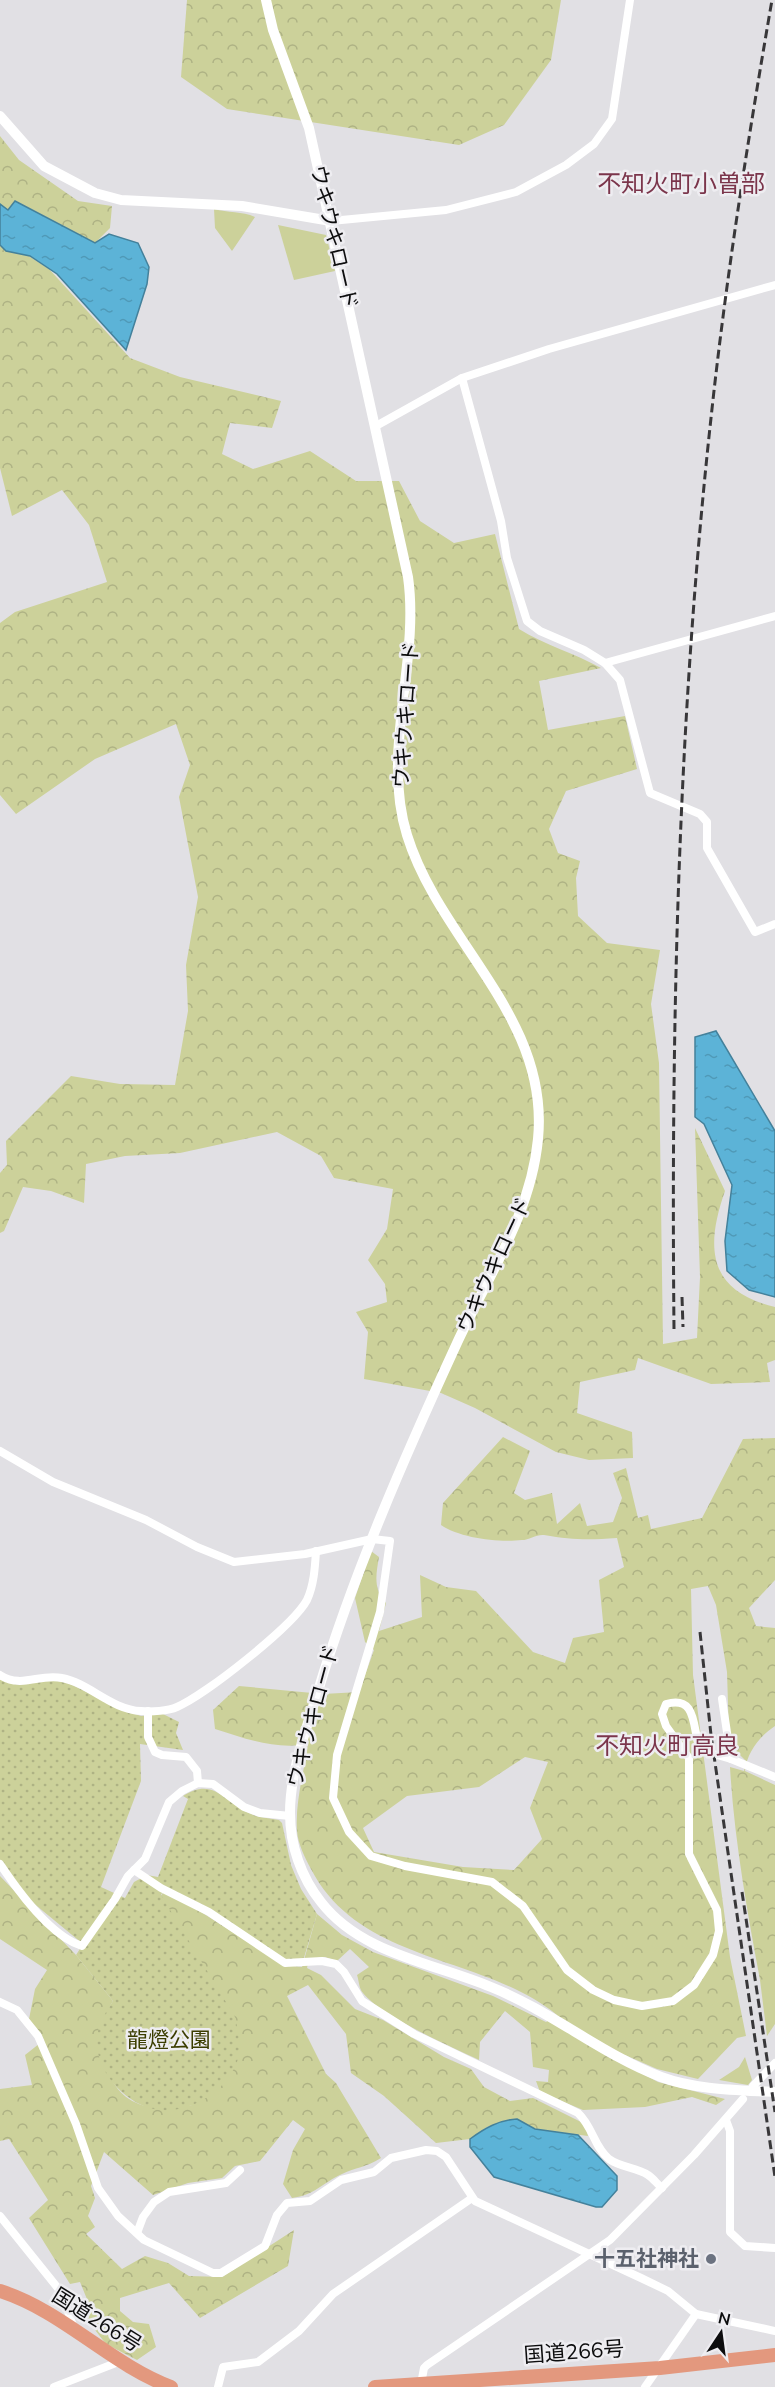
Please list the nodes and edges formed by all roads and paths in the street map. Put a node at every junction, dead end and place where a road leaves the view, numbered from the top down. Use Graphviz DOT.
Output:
graph roads {
  1 [pos="266,0"];
  2 [pos="630,0"];
  3 [pos="0,116"];
  4 [pos="331,221"];
  5 [pos="775,285"];
  6 [pos="462,378"];
  7 [pos="376,426"];
  8 [pos="775,616"];
  9 [pos="605,663"];
  10 [pos="775,924"];
  11 [pos="0,1451"];
  12 [pos="372,1539"];
  13 [pos="316,1551"];
  14 [pos="0,1675"];
  15 [pos="722,1699"];
  16 [pos="148,1711"];
  17 [pos="731,1759"];
  18 [pos="775,1777"];
  19 [pos="198,1783"];
  20 [pos="290,1816"];
  21 [pos="0,1864"];
  22 [pos="134,1870"];
  23 [pos="0,2002"];
  24 [pos="775,2063"];
  25 [pos="753,2086"];
  26 [pos="775,2092"];
  27 [pos="743,2099"];
  28 [pos="726,2120"];
  29 [pos="240,2170"];
  30 [pos="662,2188"];
  31 [pos="472,2198"];
  32 [pos="0,2216"];
  33 [pos="137,2233"];
  34 [pos="775,2248"];
  35 [pos="588,2254"];
  36 [pos="0,2291"];
  37 [pos="696,2314"];
  38 [pos="75,2331"];
  39 [pos="775,2331"];
  40 [pos="775,2355"];
  41 [pos="121,2361"];
  42 [pos="660,2368"];
  43 [pos="421,2384"];
  44 [pos="58,2386"];
  45 [pos="171,2387"];
  46 [pos="218,2387"];
  47 [pos="375,2387"];
  48 [pos="645,2387"];
  1 -- 4 [label="street, ウキウキロード"];
  2 -- 4 [label="street"];
  3 -- 4 [label="street"];
  4 -- 7 [label="street, ウキウキロード"];
  5 -- 6 [label="street"];
  6 -- 7 [label="street"];
  6 -- 9 [label="street"];
  7 -- 12 [label="street, ウキウキロード"];
  8 -- 9 [label="street"];
  9 -- 10 [label="street"];
  11 -- 13 [label="street"];
  12 -- 13 [label="street"];
  12 -- 17 [label="street"];
  12 -- 20 [label="street, ウキウキロード"];
  13 -- 16 [label="street"];
  14 -- 16 [label="street"];
  15 -- 17 [label="street"];
  16 -- 19 [label="street"];
  17 -- 18 [label="street"];
  19 -- 20 [label="street"];
  19 -- 22 [label="street"];
  20 -- 26 [label="street, ウキウキロード"];
  21 -- 22 [label="street"];
  22 -- 30 [label="street"];
  23 -- 33 [label="street"];
  24 -- 25 [label="street"];
  27 -- 28 [label="street"];
  28 -- 30 [label="street"];
  28 -- 34 [label="street"];
  29 -- 33 [label="street"];
  30 -- 35 [label="street"];
  31 -- 33 [label="street"];
  31 -- 35 [label="street"];
  31 -- 46 [label="street"];
  32 -- 38 [label="street"];
  35 -- 37 [label="street"];
  35 -- 43 [label="street"];
  36 -- 38 [label="highway, 国道266号"];
  37 -- 39 [label="street"];
  37 -- 42 [label="street"];
  38 -- 41 [label="highway, 国道266号"];
  40 -- 42 [label="highway, 国道266号"];
  41 -- 44 [label="street"];
  41 -- 45 [label="highway, 国道266号"];
  42 -- 43 [label="highway, 国道266号"];
  42 -- 48 [label="street"];
  43 -- 47 [label="highway, 国道266号"];
}
